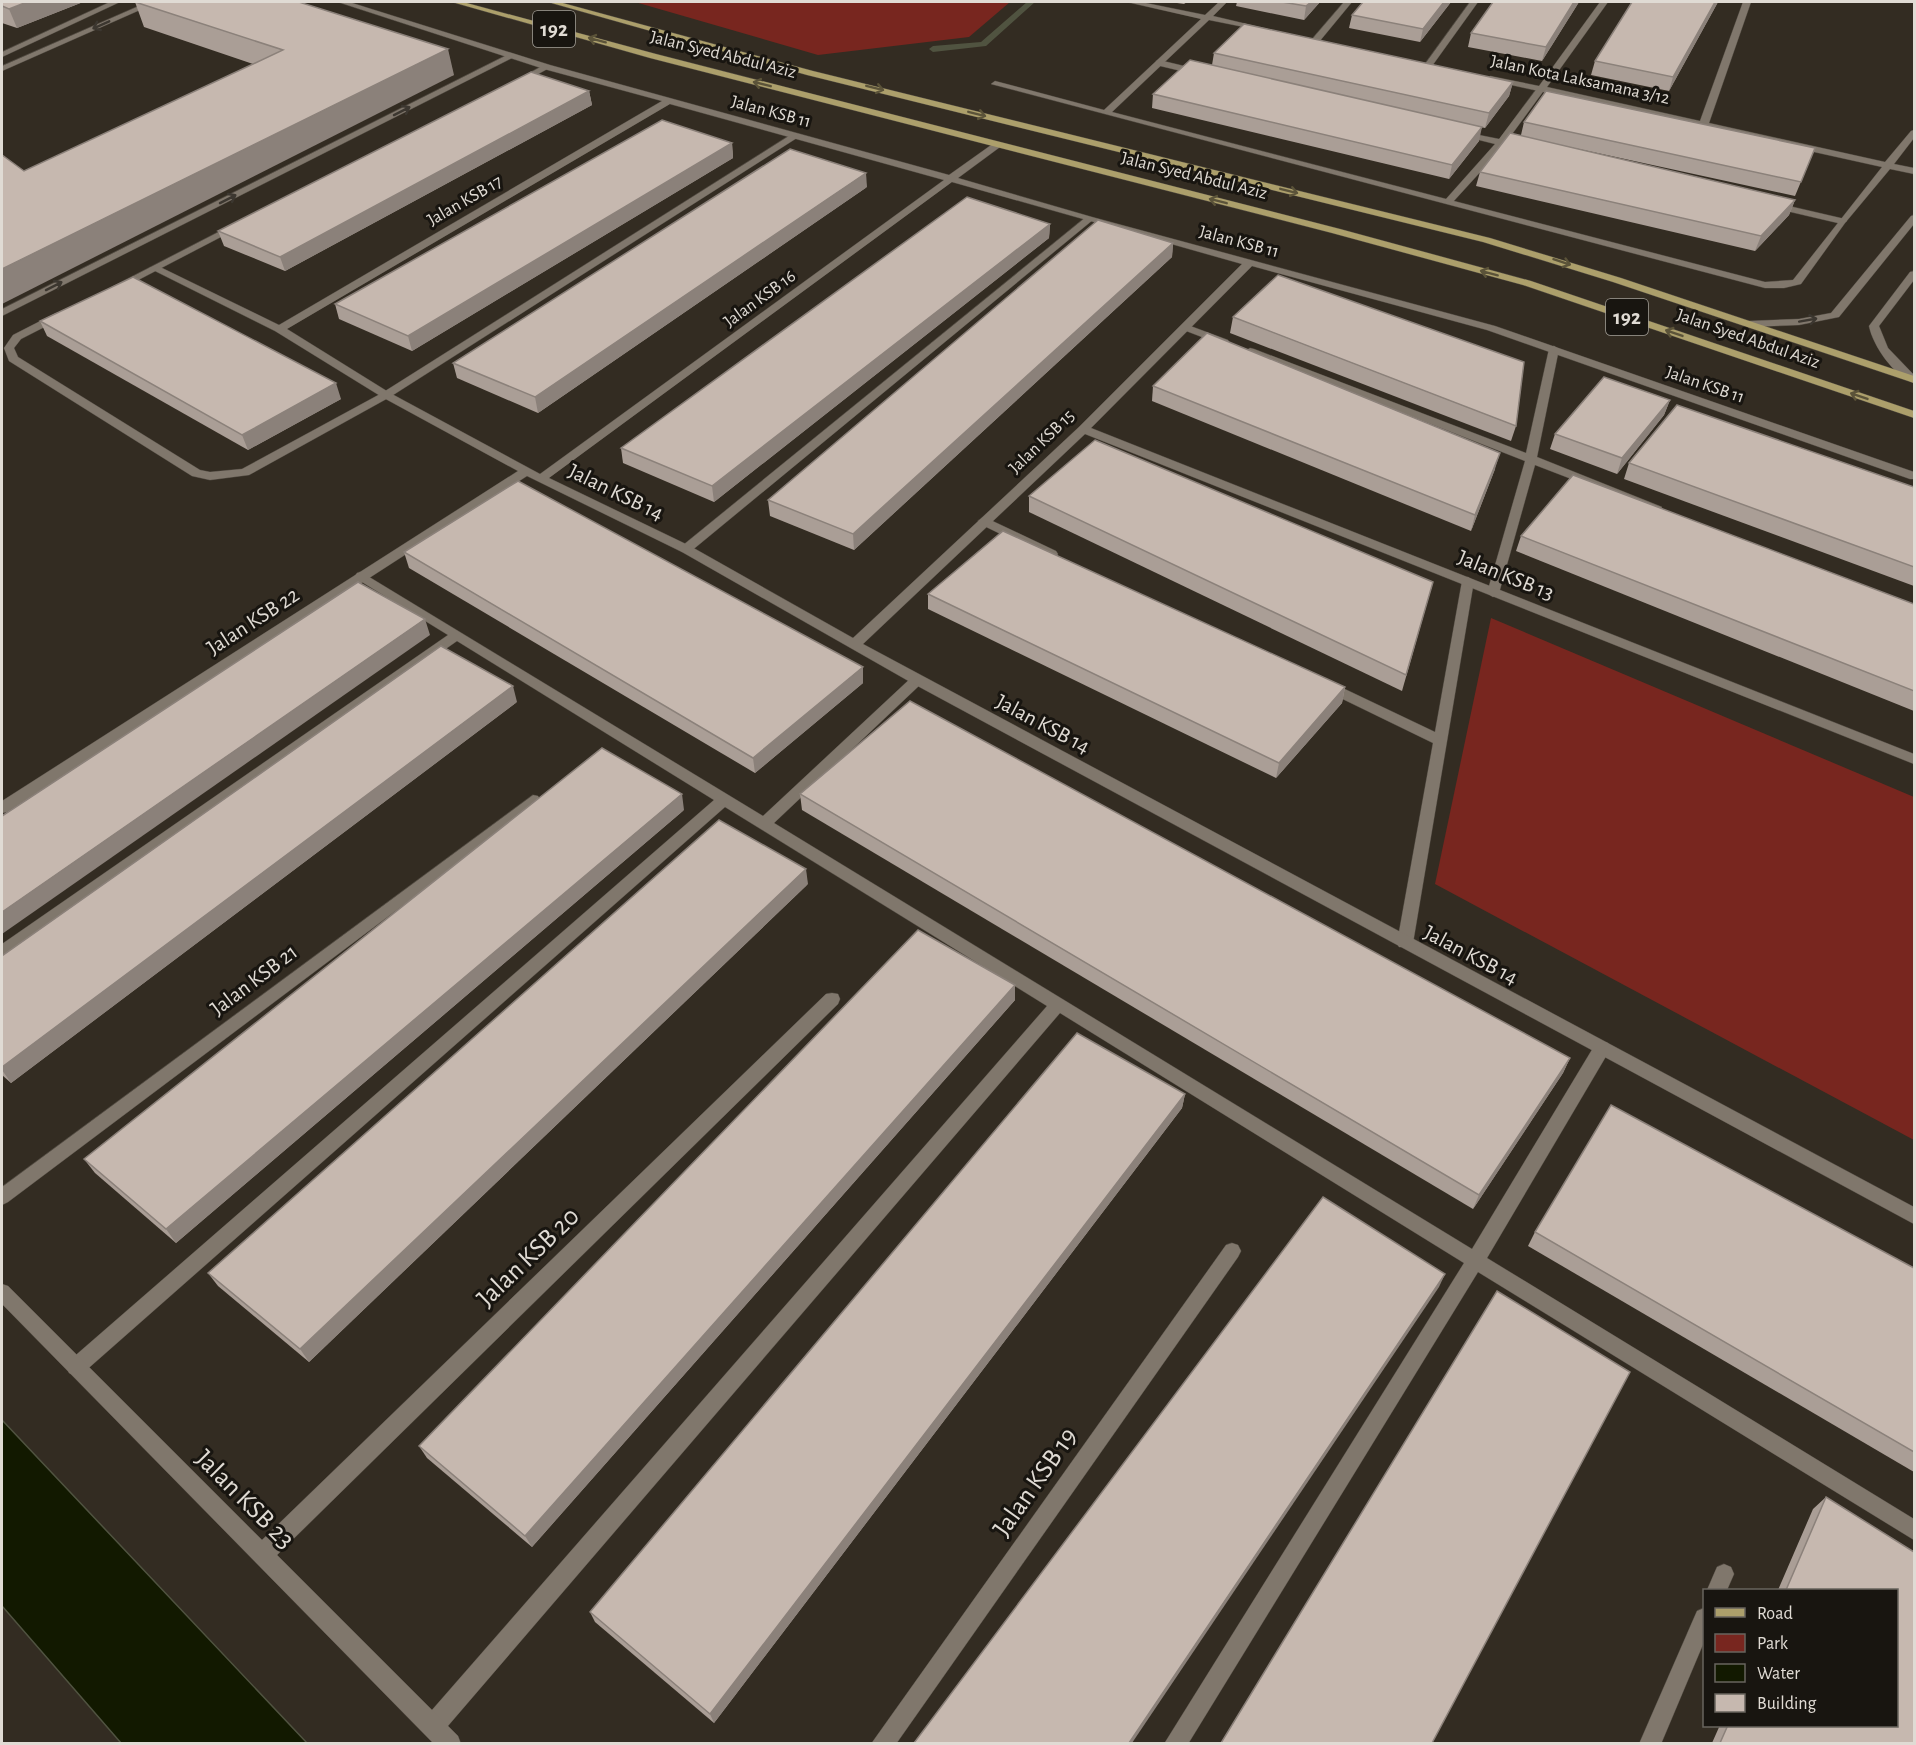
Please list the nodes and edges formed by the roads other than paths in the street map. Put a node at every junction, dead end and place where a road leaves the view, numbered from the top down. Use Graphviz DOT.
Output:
graph roads {
  1 [pos="116,2"];
  2 [pos="154,2"];
  3 [pos="342,2"];
  4 [pos="456,2"];
  5 [pos="552,2"];
  6 [pos="1131,2"];
  7 [pos="1223,2"];
  8 [pos="1348,2"];
  9 [pos="1474,2"];
  10 [pos="1604,2"];
  11 [pos="1747,2"];
  12 [pos="1208,17"];
  13 [pos="1273,31"];
  14 [pos="1305,38"];
  15 [pos="1316,40"];
  16 [pos="1327,43"];
  17 [pos="3,53"];
  18 [pos="513,56"];
  19 [pos="23,61"];
  20 [pos="1418,62"];
  21 [pos="1159,63"];
  22 [pos="1429,64"];
  23 [pos="547,67"];
  24 [pos="1439,67"];
  25 [pos="2,69"];
  26 [pos="1216,76"];
  27 [pos="1481,76"];
  28 [pos="995,84"];
  29 [pos="504,89"];
  30 [pos="1541,89"];
  31 [pos="669,101"];
  32 [pos="1106,113"];
  33 [pos="1704,124"];
  34 [pos="1456,132"];
  35 [pos="1914,133"];
  36 [pos="795,136"];
  37 [pos="1502,142"];
  38 [pos="997,145"];
  39 [pos="1536,150"];
  40 [pos="1889,164"];
  41 [pos="1914,171"];
  42 [pos="952,178"];
  43 [pos="1449,201"];
  44 [pos="1763,203"];
  45 [pos="1914,218"];
  46 [pos="249,219"];
  47 [pos="1089,219"];
  48 [pos="1842,221"];
  49 [pos="1250,262"];
  50 [pos="154,268"];
  51 [pos="1914,274"];
  52 [pos="112,290"];
  53 [pos="70,310"];
  54 [pos="2,313"];
  55 [pos="1749,324"];
  56 [pos="1185,327"];
  57 [pos="279,329"];
  58 [pos="1554,349"];
  59 [pos="1914,380"];
  60 [pos="386,395"];
  61 [pos="1914,415"];
  62 [pos="1083,429"];
  63 [pos="1531,459"];
  64 [pos="527,471"];
  65 [pos="1914,476"];
  66 [pos="541,479"];
  67 [pos="1673,513"];
  68 [pos="984,522"];
  69 [pos="686,549"];
  70 [pos="1069,562"];
  71 [pos="362,576"];
  72 [pos="1468,582"];
  73 [pos="1493,593"];
  74 [pos="457,635"];
  75 [pos="855,644"];
  76 [pos="1314,679"];
  77 [pos="917,680"];
  78 [pos="1441,741"];
  79 [pos="1914,759"];
  80 [pos="725,799"];
  81 [pos="533,800"];
  82 [pos="2,808"];
  83 [pos="764,824"];
  84 [pos="1405,943"];
  85 [pos="2,952"];
  86 [pos="832,999"];
  87 [pos="1058,1004"];
  88 [pos="1602,1048"];
  89 [pos="2,1197"];
  90 [pos="1914,1216"];
  91 [pos="1232,1251"];
  92 [pos="1475,1261"];
  93 [pos="2,1292"];
  94 [pos="76,1367"];
  95 [pos="1914,1530"];
  96 [pos="263,1554"];
  97 [pos="1703,1620"];
  98 [pos="433,1726"];
  99 [pos="450,1743"];
  100 [pos="882,1743"];
  101 [pos="1175,1743"];
  102 [pos="1650,1743"];
  1 -- 17 [label="street"];
  2 -- 19 [label="street, one-way"];
  3 -- 18 [label="street, Jalan KSB 11"];
  38 -- 4 [label="main road, Jalan Syed Abdul Aziz / 192, one-way"];
  5 -- 55 [label="main road, Jalan Syed Abdul Aziz / 192, one-way"];
  6 -- 12 [label="street"];
  7 -- 12 [label="street"];
  8 -- 15 [label="street"];
  9 -- 22 [label="street"];
  10 -- 30 [label="street"];
  11 -- 33 [label="street"];
  12 -- 13 [label="street"];
  12 -- 21 [label="street"];
  14 -- 15 [label="street"];
  15 -- 16 [label="street"];
  17 -- 19 [label="street"];
  18 -- 23 [label="street, Jalan KSB 11"];
  54 -- 18 [label="street, one-way"];
  19 -- 25 [label="street"];
  20 -- 22 [label="street"];
  21 -- 26 [label="street"];
  21 -- 32 [label="street"];
  22 -- 24 [label="street"];
  23 -- 29 [label="street"];
  23 -- 31 [label="street, Jalan KSB 11"];
  27 -- 30 [label="street, Jalan Kota Laksamana 3/12"];
  28 -- 32 [label="street"];
  30 -- 33 [label="street, Jalan Kota Laksamana 3/12"];
  30 -- 37 [label="street"];
  31 -- 36 [label="street, Jalan KSB 11"];
  31 -- 57 [label="street, Jalan KSB 17"];
  32 -- 43 [label="street"];
  33 -- 40 [label="street, Jalan Kota Laksamana 3/12"];
  34 -- 37 [label="street"];
  35 -- 40 [label="street"];
  36 -- 42 [label="street, Jalan KSB 11"];
  36 -- 60 [label="street"];
  37 -- 39 [label="street"];
  37 -- 43 [label="street"];
  38 -- 42 [label="street, Jalan KSB 16"];
  61 -- 38 [label="main road, Jalan Syed Abdul Aziz / 192, one-way"];
  40 -- 41 [label="street, Jalan Kota Laksamana 3/12"];
  40 -- 48 [label="street"];
  42 -- 47 [label="street, Jalan KSB 11"];
  42 -- 66 [label="street, Jalan KSB 16"];
  43 -- 48 [label="street"];
  44 -- 48 [label="street"];
  55 -- 45 [label="street, one-way"];
  46 -- 50 [label="street"];
  47 -- 49 [label="street, Jalan KSB 11"];
  47 -- 69 [label="street"];
  49 -- 56 [label="street, Jalan KSB 15"];
  49 -- 58 [label="street, Jalan KSB 11"];
  50 -- 52 [label="street"];
  50 -- 57 [label="street, Jalan KSB 14"];
  51 -- 59 [label="street"];
  53 -- 60 [label="street"];
  55 -- 59 [label="main road, Jalan Syed Abdul Aziz / 192"];
  56 -- 62 [label="street, Jalan KSB 15"];
  56 -- 63 [label="street"];
  57 -- 60 [label="street, Jalan KSB 14"];
  58 -- 63 [label="street"];
  58 -- 65 [label="street, Jalan KSB 11"];
  60 -- 64 [label="street, Jalan KSB 14"];
  62 -- 68 [label="street, Jalan KSB 15"];
  62 -- 72 [label="street, Jalan KSB 13"];
  63 -- 67 [label="street"];
  63 -- 73 [label="street"];
  64 -- 66 [label="street, Jalan KSB 14"];
  64 -- 71 [label="street, Jalan KSB 22"];
  66 -- 69 [label="street, Jalan KSB 14"];
  68 -- 70 [label="street"];
  68 -- 75 [label="street, Jalan KSB 15"];
  69 -- 75 [label="street, Jalan KSB 14"];
  71 -- 74 [label="street"];
  71 -- 82 [label="street, Jalan KSB 22"];
  72 -- 73 [label="street, Jalan KSB 13"];
  72 -- 78 [label="street"];
  73 -- 79 [label="street, Jalan KSB 13"];
  74 -- 80 [label="street"];
  74 -- 85 [label="street"];
  75 -- 77 [label="street, Jalan KSB 14"];
  76 -- 78 [label="street"];
  77 -- 83 [label="street"];
  77 -- 84 [label="street, Jalan KSB 14"];
  78 -- 84 [label="street"];
  80 -- 83 [label="street"];
  80 -- 94 [label="street"];
  81 -- 89 [label="street, Jalan KSB 21"];
  83 -- 87 [label="street"];
  84 -- 88 [label="street, Jalan KSB 14"];
  86 -- 96 [label="street, Jalan KSB 20"];
  87 -- 92 [label="street"];
  87 -- 98 [label="street"];
  88 -- 90 [label="street, Jalan KSB 14"];
  88 -- 92 [label="street"];
  91 -- 100 [label="street, Jalan KSB 19"];
  92 -- 95 [label="street"];
  92 -- 101 [label="street"];
  93 -- 94 [label="street, Jalan KSB 23"];
  94 -- 96 [label="street, Jalan KSB 23"];
  96 -- 98 [label="street, Jalan KSB 23"];
  97 -- 102 [label="street"];
  98 -- 99 [label="street, Jalan KSB 23"];
}
